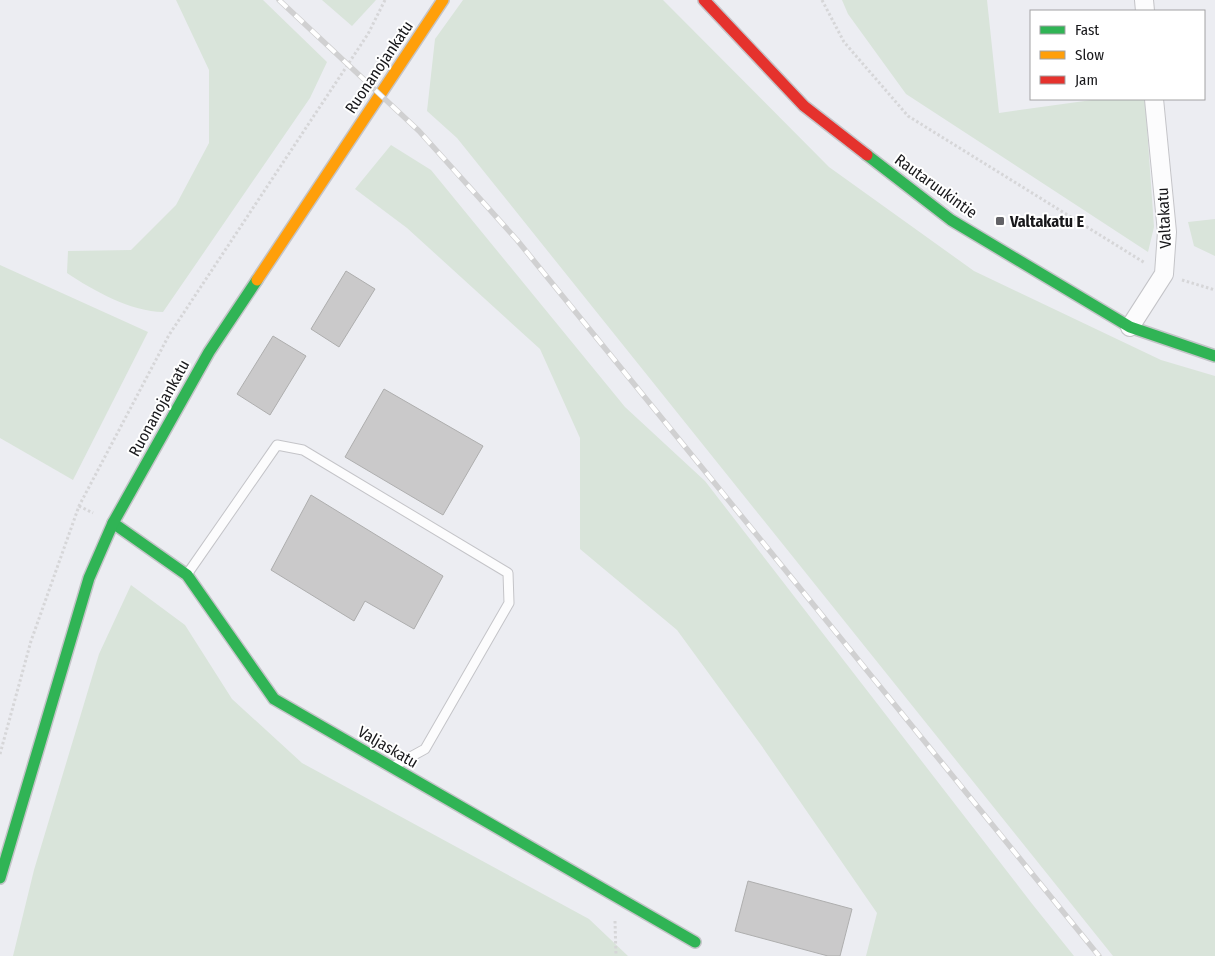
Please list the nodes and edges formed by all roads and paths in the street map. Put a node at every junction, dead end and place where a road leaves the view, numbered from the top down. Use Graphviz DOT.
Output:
graph roads {
  1 [pos="385,0"];
  2 [pos="443,0"];
  3 [pos="704,0"];
  4 [pos="822,0"];
  5 [pos="1154,100"];
  6 [pos="1164,274"];
  7 [pos="1215,290"];
  8 [pos="1130,326"];
  9 [pos="1215,356"];
  10 [pos="113,523"];
  11 [pos="187,575"];
  12 [pos="0,754"];
  13 [pos="392,768"];
  14 [pos="0,878"];
  15 [pos="614,896"];
  16 [pos="695,942"];
  17 [pos="616,956"];
  1 -- 12 [label="path"];
  2 -- 10 [label="street, Ruonanojankatu"];
  3 -- 8 [label="street, Rautaruukintie"];
  4 -- 6 [label="path"];
  5 -- 6 [label="street, Valtakatu"];
  6 -- 7 [label="path"];
  6 -- 8 [label="street, Valtakatu"];
  8 -- 9 [label="street, Rautaruukintie"];
  10 -- 11 [label="street, Valjaskatu"];
  10 -- 14 [label="street, Ruonanojankatu"];
  11 -- 13 [label="street, Valjaskatu"];
  11 -- 13 [label="lane"];
  13 -- 15 [label="street, Valjaskatu"];
  15 -- 16 [label="street, Valjaskatu"];
  15 -- 17 [label="path"];
}
